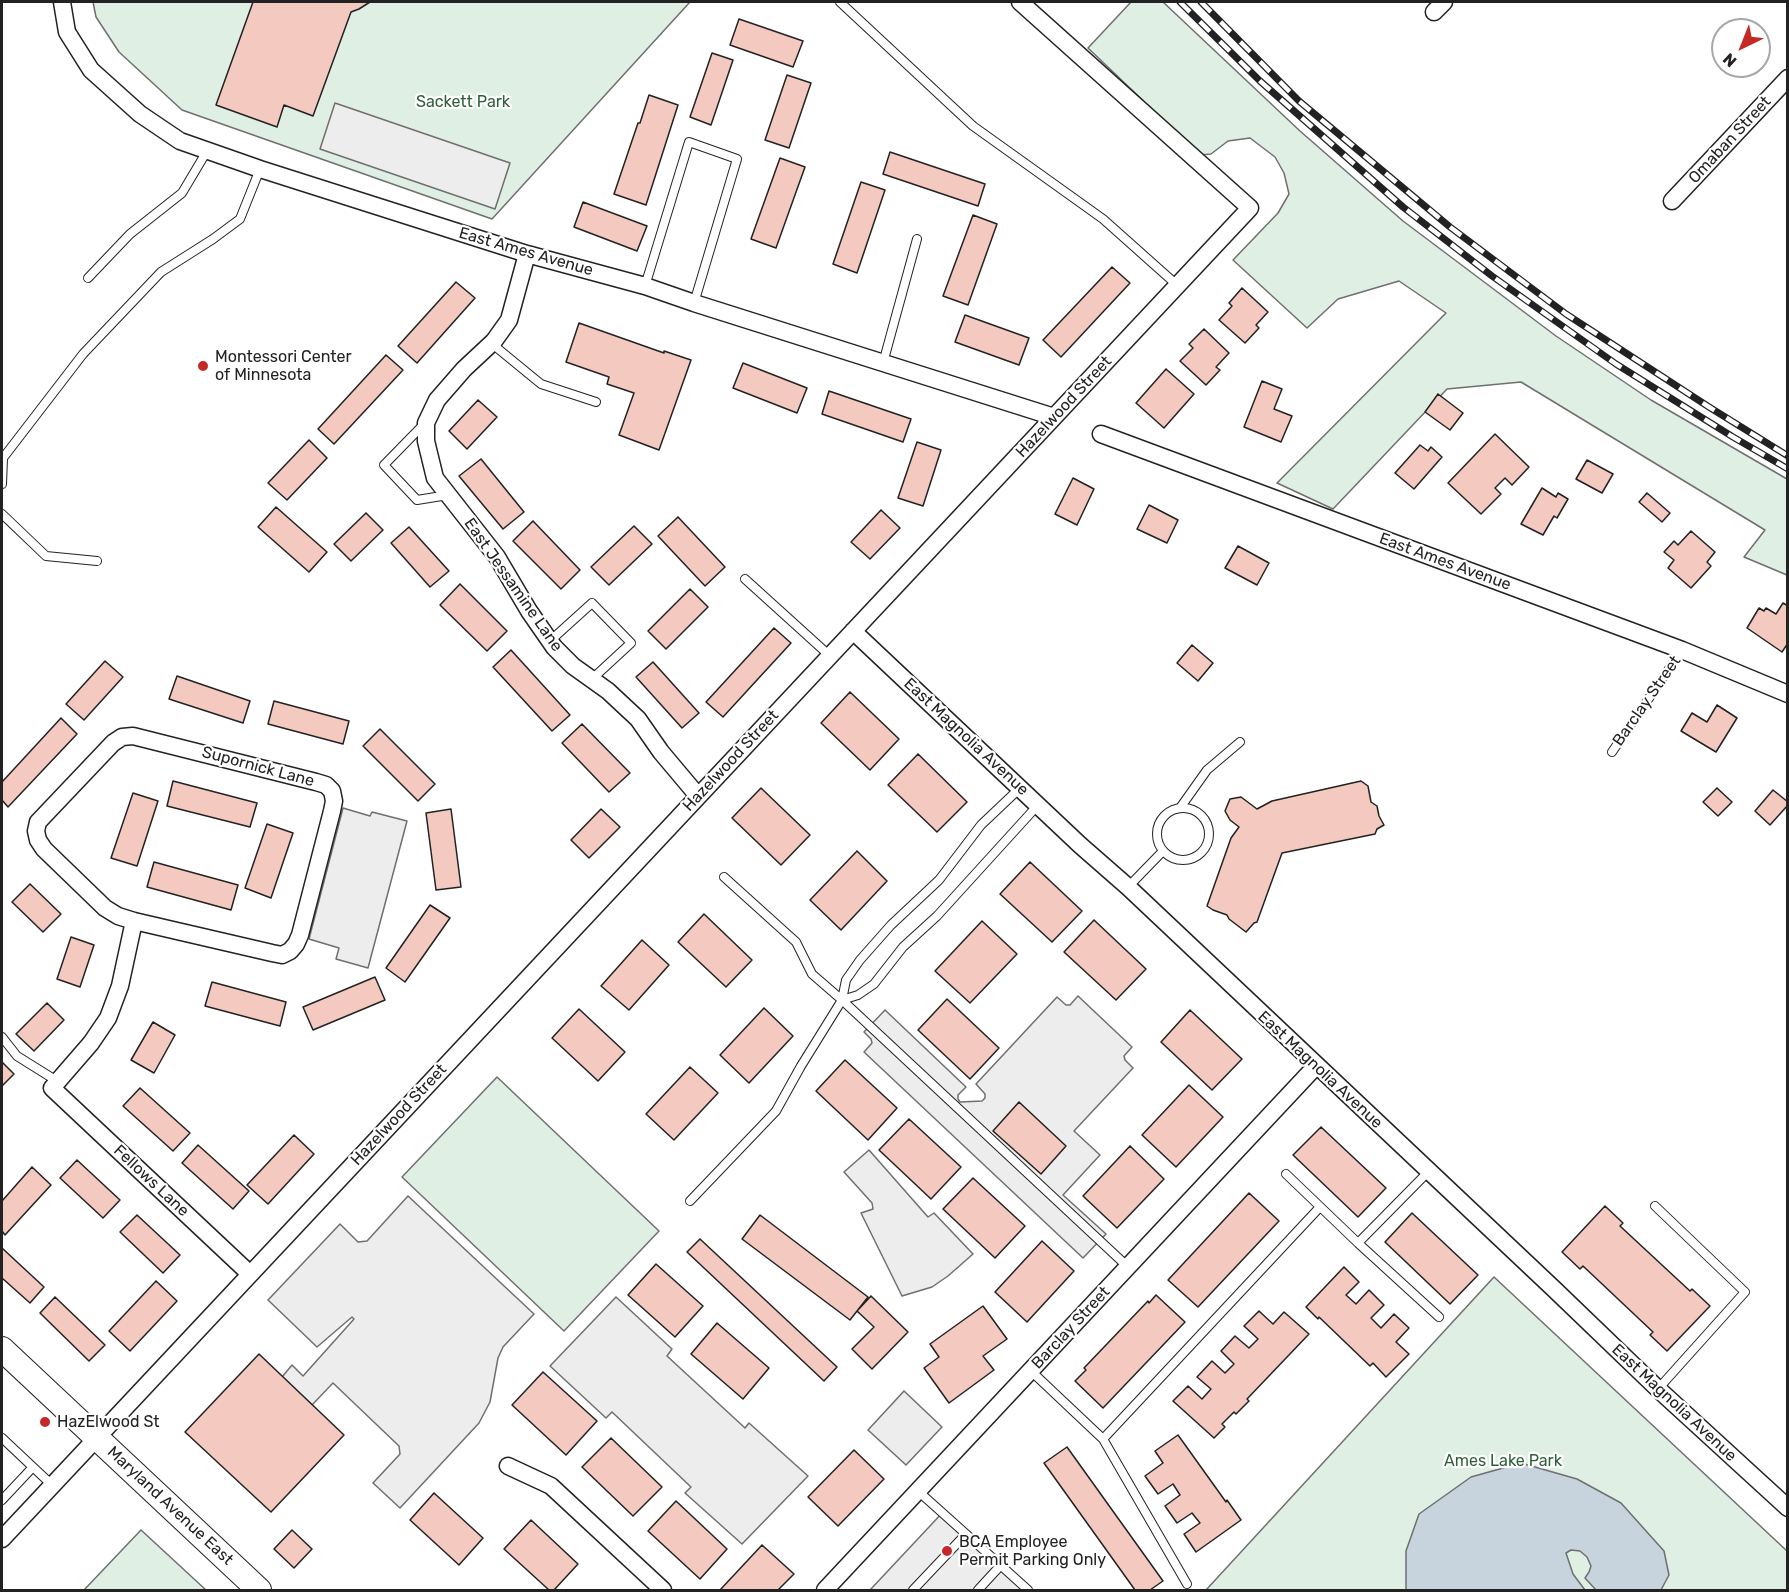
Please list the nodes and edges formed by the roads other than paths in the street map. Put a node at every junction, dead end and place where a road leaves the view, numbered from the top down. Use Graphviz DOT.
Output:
graph roads {
  1 [pos="62,2"];
  2 [pos="840,2"];
  3 [pos="1020,2"];
  4 [pos="1788,78"];
  5 [pos="207,151"];
  6 [pos="260,170"];
  7 [pos="1672,201"];
  8 [pos="917,239"];
  9 [pos="527,254"];
  10 [pos="88,278"];
  11 [pos="1177,285"];
  12 [pos="645,286"];
  13 [pos="694,303"];
  14 [pos="491,343"];
  15 [pos="883,363"];
  16 [pos="596,402"];
  17 [pos="1054,417"];
  18 [pos="426,423"];
  19 [pos="1101,434"];
  20 [pos="2,484"];
  21 [pos="448,495"];
  22 [pos="2,514"];
  23 [pos="97,561"];
  24 [pos="745,579"];
  25 [pos="853,632"];
  26 [pos="550,641"];
  27 [pos="1682,650"];
  28 [pos="830,656"];
  29 [pos="592,680"];
  30 [pos="1788,694"];
  31 [pos="1240,742"];
  32 [pos="1612,752"];
  33 [pos="1020,788"];
  34 [pos="698,796"];
  35 [pos="1038,805"];
  36 [pos="1180,808"];
  37 [pos="1163,851"];
  38 [pos="724,877"];
  39 [pos="1128,887"];
  40 [pos="134,921"];
  41 [pos="842,1000"];
  42 [pos="2,1037"];
  43 [pos="1316,1066"];
  44 [pos="55,1084"];
  45 [pos="1429,1171"];
  46 [pos="1286,1174"];
  47 [pos="690,1201"];
  48 [pos="1655,1206"];
  49 [pos="1320,1207"];
  50 [pos="1358,1243"];
  51 [pos="1128,1267"];
  52 [pos="250,1274"];
  53 [pos="1439,1317"];
  54 [pos="2,1349"];
  55 [pos="1031,1371"];
  56 [pos="1658,1389"];
  57 [pos="97,1437"];
  58 [pos="2,1438"];
  59 [pos="1103,1439"];
  60 [pos="508,1466"];
  61 [pos="33,1467"];
  62 [pos="52,1485"];
  63 [pos="918,1491"];
  64 [pos="2,1500"];
  65 [pos="1788,1509"];
  66 [pos="966,1534"];
  67 [pos="2,1538"];
  68 [pos="1001,1565"];
  69 [pos="1187,1584"];
  70 [pos="260,1590"];
  71 [pos="663,1590"];
  72 [pos="825,1590"];
  73 [pos="913,1590"];
  74 [pos="978,1590"];
  75 [pos="1028,1590"];
  1 -- 5 [label="street, East Ames Avenue"];
  2 -- 11 [label="lane"];
  3 -- 11 [label="street, Hazelwood Street"];
  4 -- 7 [label="street, Omaban Street"];
  5 -- 6 [label="street, East Ames Avenue"];
  5 -- 10 [label="lane"];
  6 -- 9 [label="street, East Ames Avenue"];
  6 -- 20 [label="lane"];
  8 -- 15 [label="lane"];
  9 -- 12 [label="street, East Ames Avenue"];
  9 -- 14 [label="street"];
  11 -- 17 [label="street, Hazelwood Street"];
  12 -- 13 [label="street, East Ames Avenue"];
  12 -- 13 [label="lane"];
  13 -- 15 [label="street, East Ames Avenue"];
  14 -- 16 [label="lane"];
  14 -- 18 [label="street"];
  15 -- 17 [label="street, East Ames Avenue"];
  17 -- 25 [label="street, Hazelwood Street"];
  18 -- 21 [label="street, East Jessamine Lane"];
  18 -- 21 [label="lane"];
  19 -- 27 [label="street, East Ames Avenue"];
  21 -- 26 [label="street, East Jessamine Lane"];
  22 -- 23 [label="lane"];
  24 -- 28 [label="lane"];
  25 -- 28 [label="street, Hazelwood Street"];
  25 -- 33 [label="street, East Magnolia Avenue"];
  26 -- 29 [label="street, East Jessamine Lane"];
  26 -- 29 [label="lane"];
  27 -- 30 [label="street, East Ames Avenue"];
  27 -- 32 [label="lane, Barclay Street"];
  28 -- 34 [label="street, Hazelwood Street"];
  29 -- 34 [label="street, East Jessamine Lane"];
  31 -- 36 [label="lane"];
  33 -- 35 [label="street, East Magnolia Avenue"];
  33 -- 41 [label="lane"];
  34 -- 52 [label="street, Hazelwood Street"];
  35 -- 39 [label="street, East Magnolia Avenue"];
  35 -- 41 [label="lane"];
  36 -- 37 [label="lane"];
  36 -- 37 [label="lane"];
  37 -- 39 [label="lane"];
  38 -- 41 [label="lane"];
  39 -- 43 [label="street, East Magnolia Avenue"];
  40 -- 40 [label="street, Supornick Lane"];
  40 -- 44 [label="street"];
  41 -- 47 [label="lane"];
  41 -- 51 [label="lane"];
  42 -- 44 [label="lane"];
  43 -- 45 [label="street, East Magnolia Avenue"];
  43 -- 51 [label="street, Barclay Street"];
  44 -- 52 [label="street, Fellows Lane"];
  45 -- 50 [label="lane"];
  45 -- 56 [label="street, East Magnolia Avenue"];
  46 -- 49 [label="lane"];
  48 -- 56 [label="lane"];
  49 -- 50 [label="lane"];
  49 -- 59 [label="lane"];
  50 -- 53 [label="lane"];
  51 -- 55 [label="street, Barclay Street"];
  52 -- 57 [label="street, Hazelwood Street"];
  54 -- 57 [label="main road, Maryland Avenue East"];
  55 -- 59 [label="lane"];
  55 -- 63 [label="street, Barclay Street"];
  56 -- 65 [label="street, East Magnolia Avenue"];
  57 -- 62 [label="street, Hazelwood Street"];
  57 -- 70 [label="main road, Maryland Avenue East"];
  58 -- 61 [label="lane"];
  59 -- 69 [label="lane"];
  60 -- 71 [label="street"];
  61 -- 62 [label="lane"];
  61 -- 64 [label="lane"];
  62 -- 67 [label="street, Hazelwood Street"];
  63 -- 66 [label="lane"];
  63 -- 72 [label="street, Barclay Street"];
  66 -- 68 [label="lane"];
  66 -- 73 [label="lane"];
  68 -- 74 [label="lane"];
  68 -- 75 [label="lane"];
}
